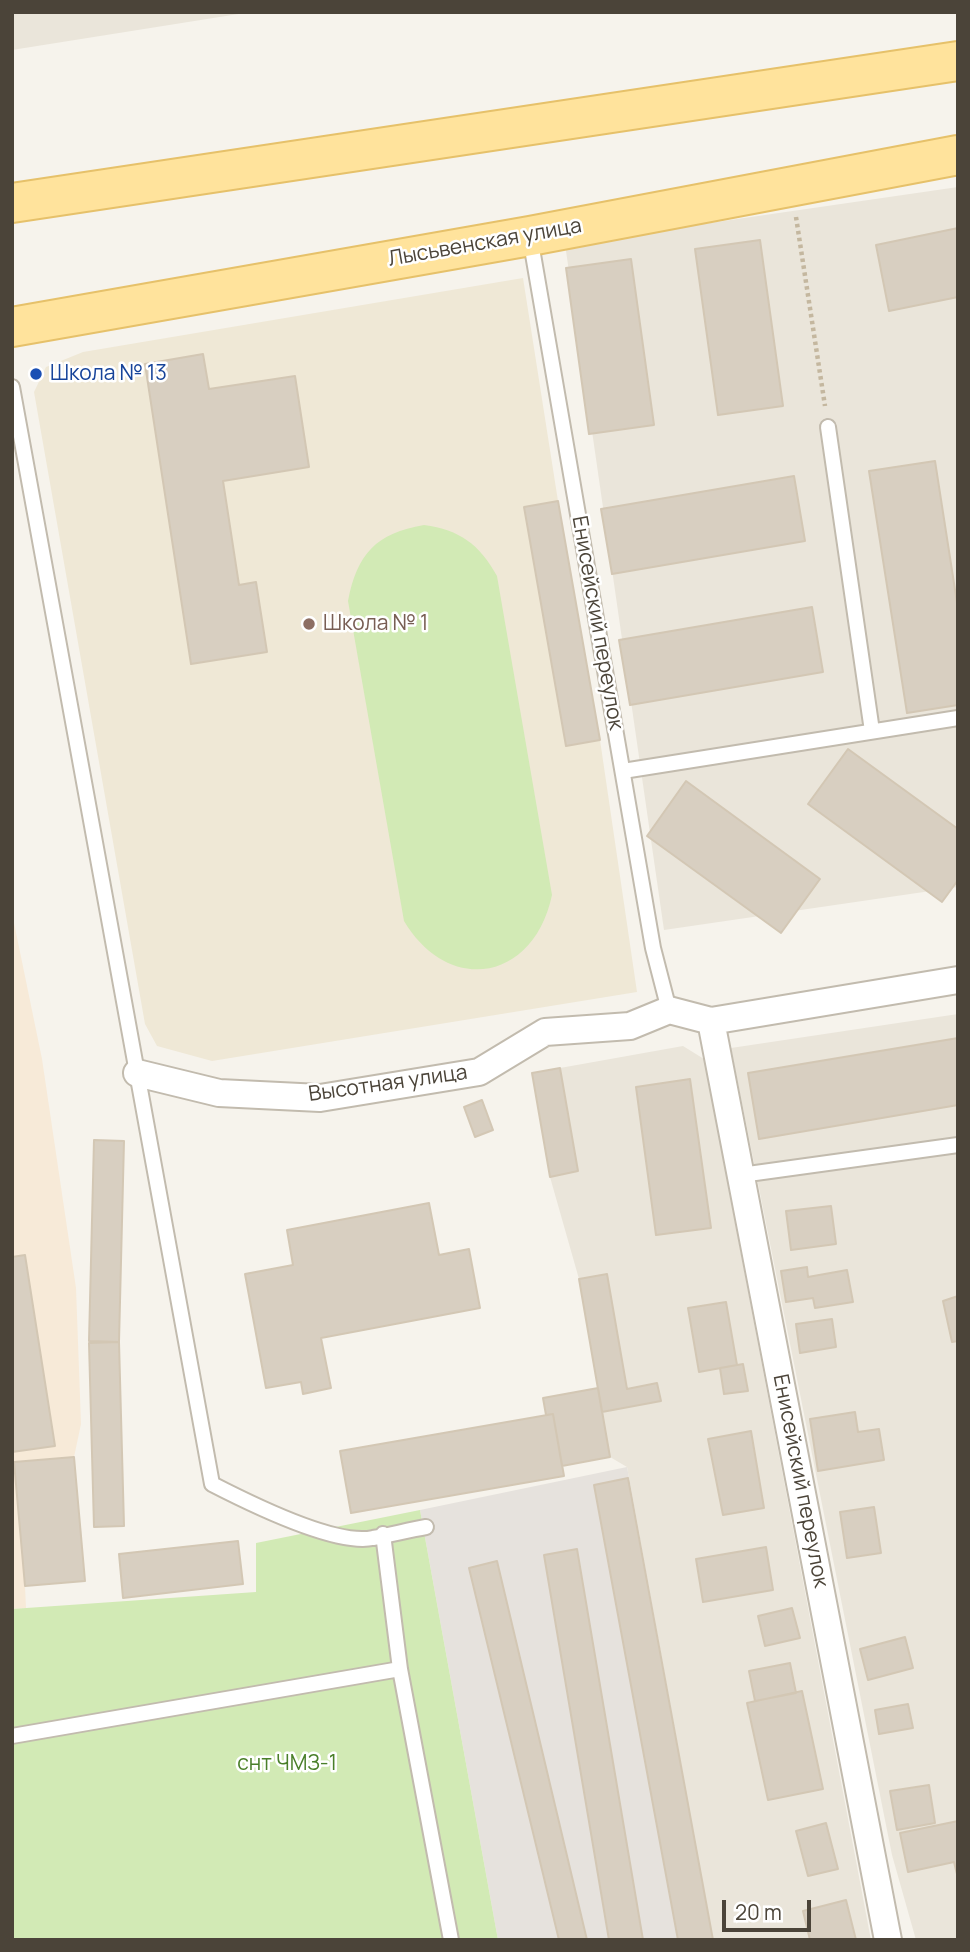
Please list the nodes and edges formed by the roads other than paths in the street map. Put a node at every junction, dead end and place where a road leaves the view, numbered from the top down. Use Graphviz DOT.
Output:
graph roads {
  1 [pos="958,61"];
  2 [pos="958,155"];
  3 [pos="12,203"];
  4 [pos="530,236"];
  5 [pos="12,327"];
  6 [pos="12,387"];
  7 [pos="828,427"];
  8 [pos="958,718"];
  9 [pos="872,731"];
  10 [pos="623,771"];
  11 [pos="958,980"];
  12 [pos="669,1010"];
  13 [pos="711,1021"];
  14 [pos="137,1073"];
  15 [pos="958,1145"];
  16 [pos="741,1175"];
  17 [pos="426,1527"];
  18 [pos="383,1534"];
  19 [pos="400,1669"];
  20 [pos="12,1736"];
  21 [pos="451,1940"];
  22 [pos="888,1940"];
  1 -- 3 [label="main road"];
  2 -- 4 [label="main road, Лысьвенская улица"];
  4 -- 5 [label="main road, Лысьвенская улица"];
  4 -- 10 [label="lane, Енисейский переулок"];
  6 -- 14 [label="lane"];
  7 -- 9 [label="lane"];
  8 -- 9 [label="lane"];
  9 -- 10 [label="lane"];
  10 -- 12 [label="lane, Енисейский переулок"];
  11 -- 13 [label="street"];
  12 -- 13 [label="street"];
  12 -- 14 [label="street, Высотная улица"];
  13 -- 16 [label="street, Енисейский переулок"];
  14 -- 18 [label="lane"];
  15 -- 16 [label="lane"];
  16 -- 22 [label="street, Енисейский переулок"];
  17 -- 18 [label="lane"];
  18 -- 19 [label="lane"];
  19 -- 20 [label="lane"];
  19 -- 21 [label="lane"];
}
